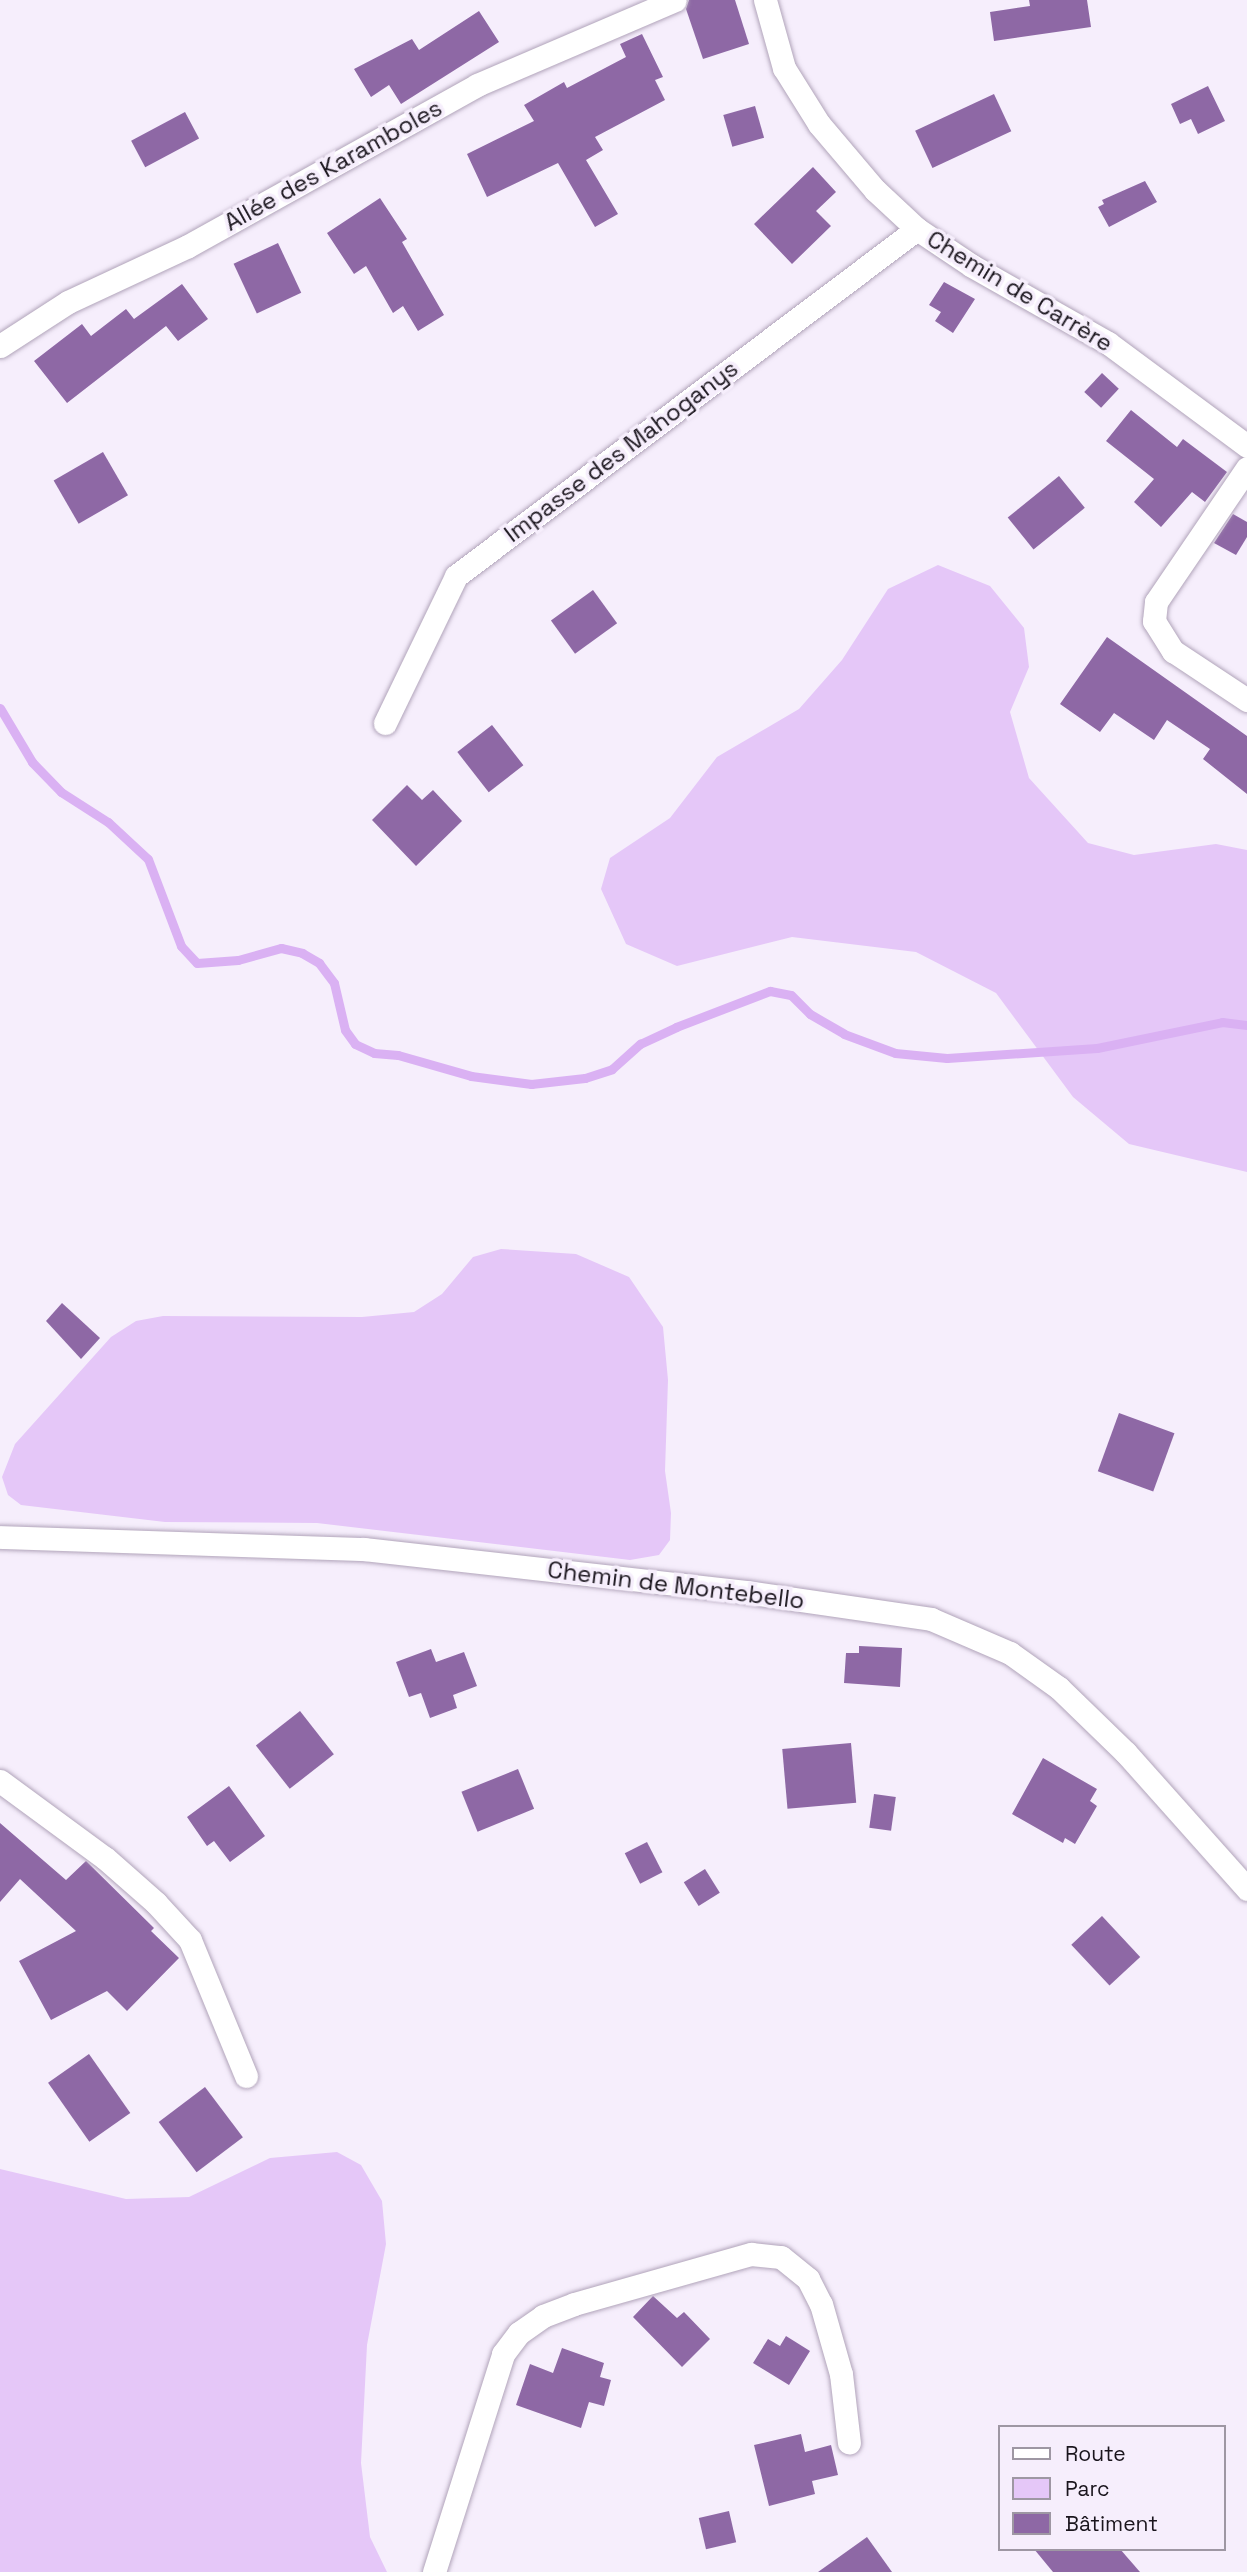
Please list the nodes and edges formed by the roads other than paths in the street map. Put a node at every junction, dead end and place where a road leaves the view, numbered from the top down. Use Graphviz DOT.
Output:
graph roads {
  1 [pos="675,0"];
  2 [pos="765,0"];
  3 [pos="917,229"];
  4 [pos="0,346"];
  5 [pos="1247,446"];
  6 [pos="1247,468"];
  7 [pos="1247,700"];
  8 [pos="385,723"];
  9 [pos="0,1537"];
  10 [pos="0,1780"];
  11 [pos="1247,1889"];
  12 [pos="246,2076"];
  13 [pos="849,2443"];
  14 [pos="435,2572"];
  1 -- 4 [label="street, Allée des Karamboles"];
  2 -- 3 [label="street, Chemin de Carrère"];
  3 -- 5 [label="street, Chemin de Carrère"];
  3 -- 8 [label="street, Impasse des Mahoganys"];
  6 -- 7 [label="street"];
  9 -- 11 [label="street, Chemin de Montebello"];
  10 -- 12 [label="street"];
  13 -- 14 [label="street"];
}
